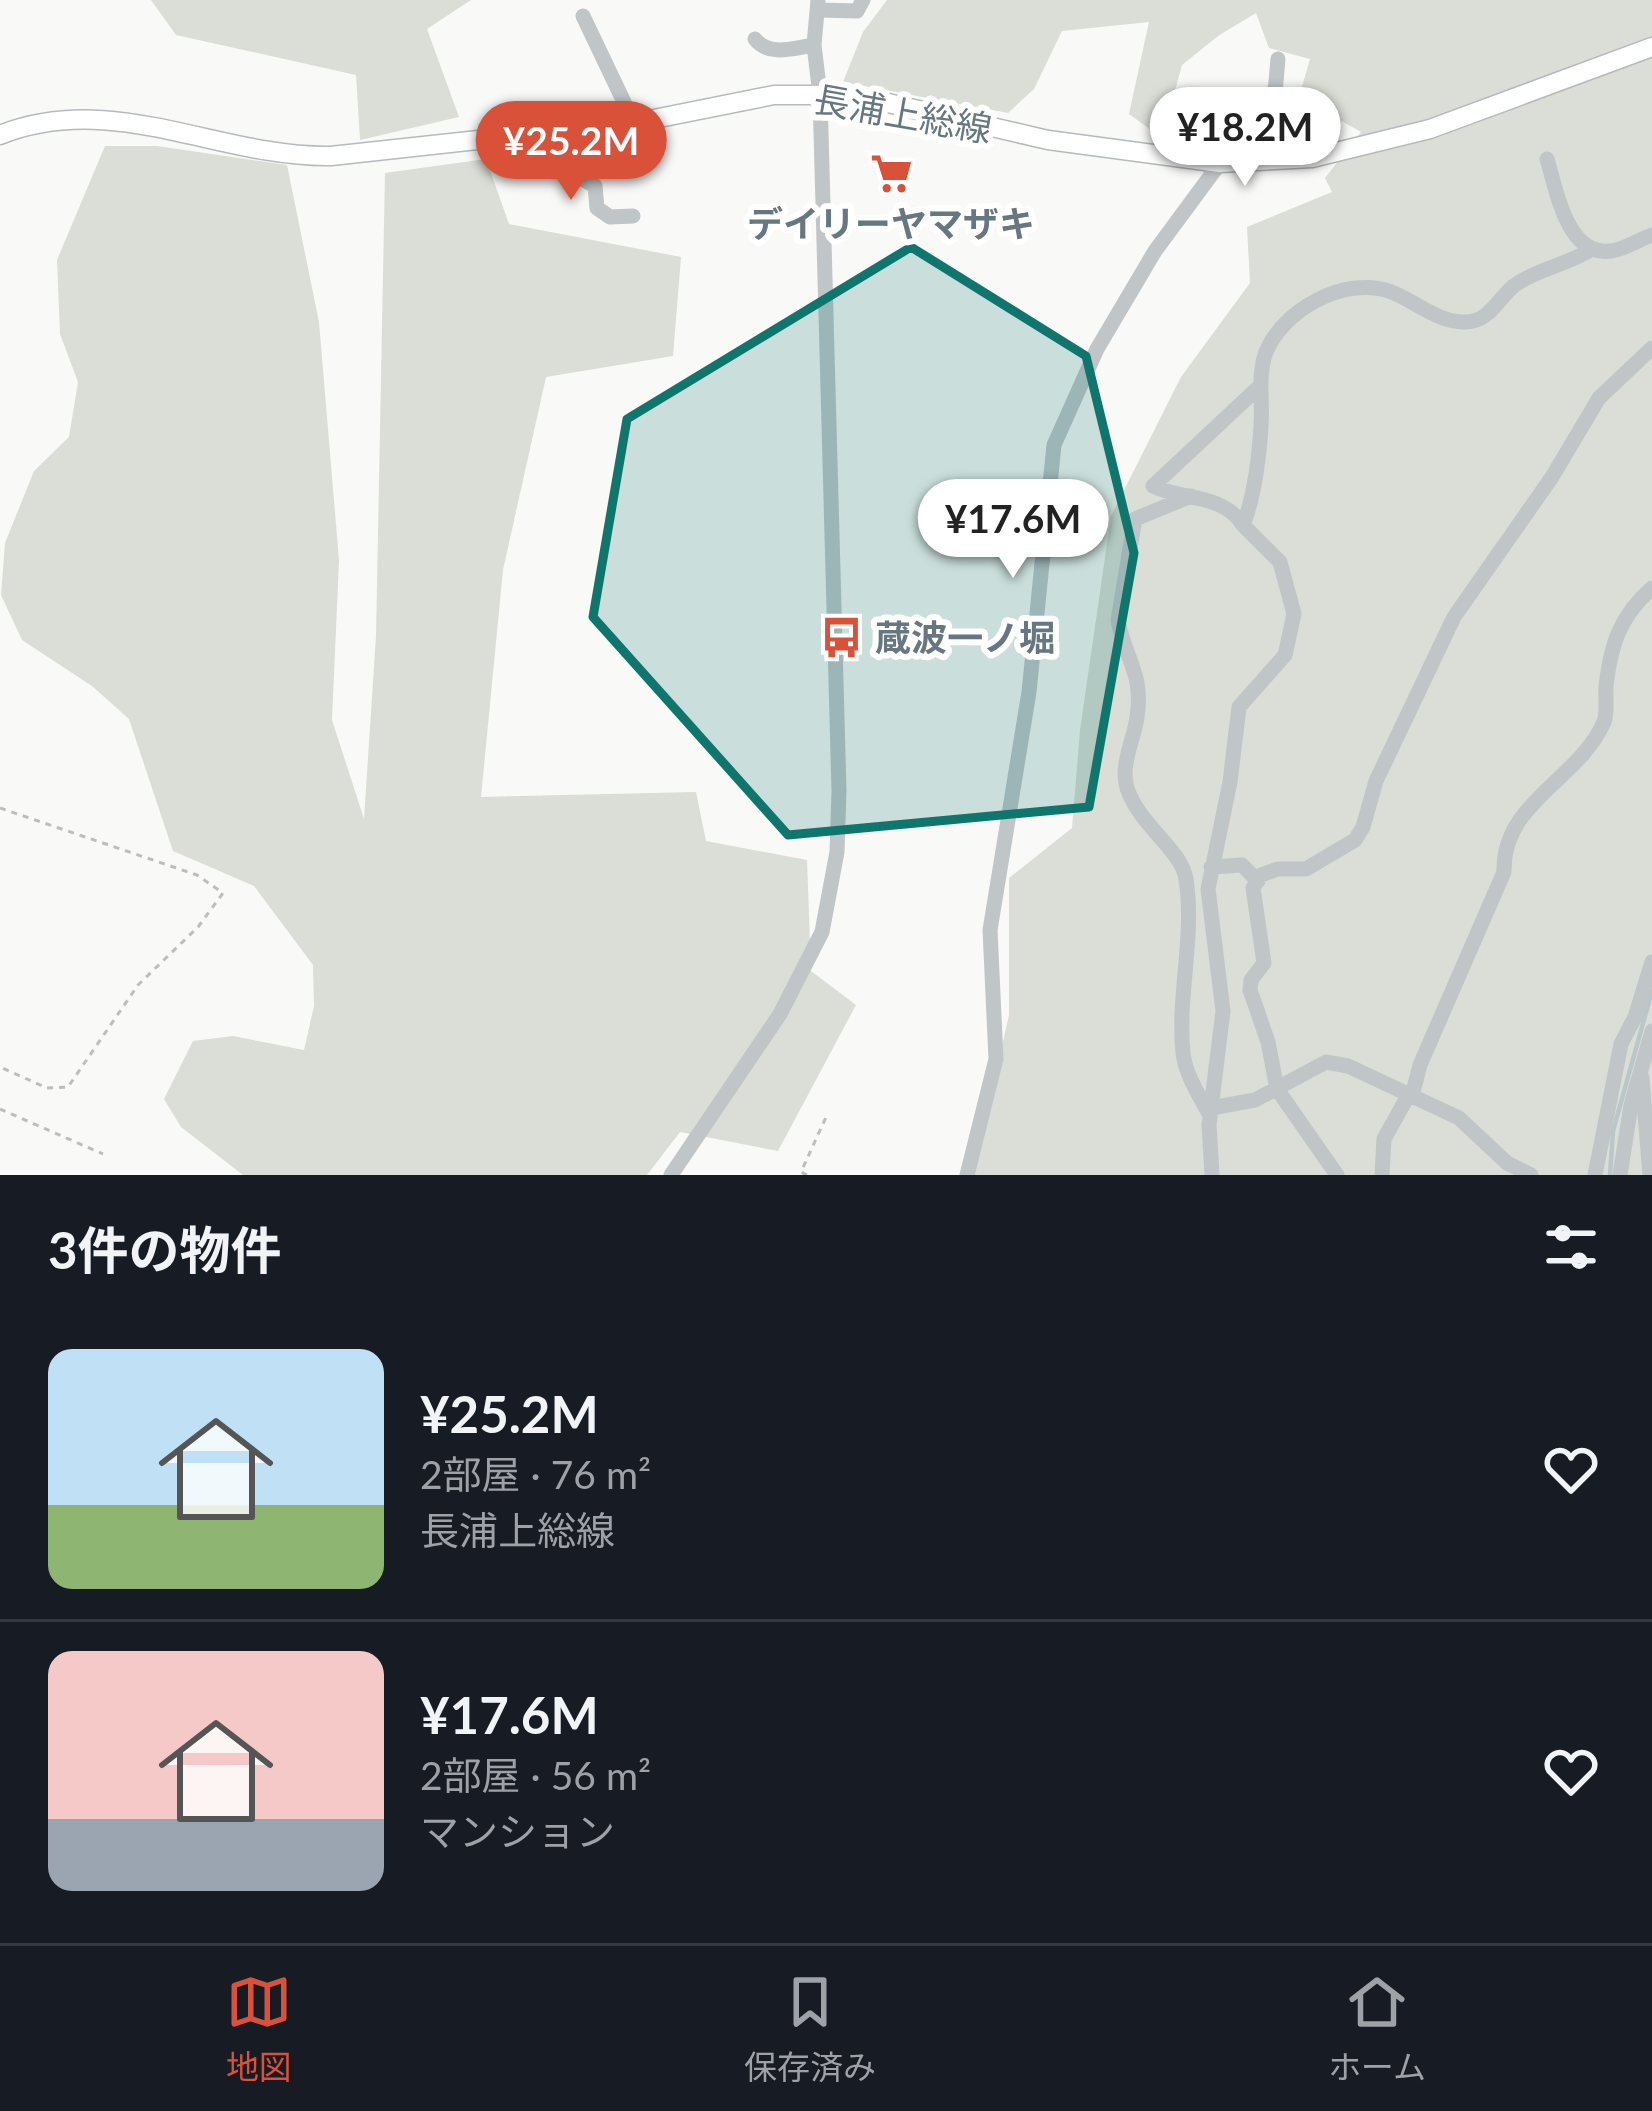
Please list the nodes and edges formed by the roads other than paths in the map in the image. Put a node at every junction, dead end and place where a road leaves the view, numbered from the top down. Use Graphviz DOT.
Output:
graph roads {
  1 [pos="863,0"];
  2 [pos="818,5"];
  3 [pos="584,16"];
  4 [pos="755,39"];
  5 [pos="814,45"];
  6 [pos="1652,47"];
  7 [pos="1278,59"];
  8 [pos="820,95"];
  9 [pos="634,123"];
  10 [pos="550,132"];
  11 [pos="0,135"];
  12 [pos="1547,159"];
  13 [pos="1269,160"];
  14 [pos="1220,163"];
  15 [pos="633,216"];
  16 [pos="1652,235"];
  17 [pos="1590,250"];
  18 [pos="1652,348"];
  19 [pos="1260,386"];
  20 [pos="1191,496"];
  21 [pos="1243,526"];
  22 [pos="1652,588"];
  23 [pos="1211,867"];
  24 [pos="1258,880"];
  25 [pos="1652,962"];
  26 [pos="1652,1031"];
  27 [pos="1641,1069"];
  28 [pos="1277,1089"];
  29 [pos="1411,1095"];
  30 [pos="1210,1112"];
  31 [pos="1650,1128"];
  32 [pos="671,1175"];
  33 [pos="967,1175"];
  34 [pos="1212,1175"];
  35 [pos="1337,1175"];
  36 [pos="1382,1175"];
  37 [pos="1531,1175"];
  38 [pos="1595,1175"];
  39 [pos="1620,1175"];
  40 [pos="1650,1175"];
  1 -- 2 [label="street"];
  2 -- 5 [label="street"];
  3 -- 9 [label="street"];
  4 -- 5 [label="street"];
  5 -- 8 [label="street"];
  6 -- 13 [label="main road, 長浦上総線"];
  7 -- 13 [label="street"];
  8 -- 9 [label="main road, 長浦上総線"];
  8 -- 14 [label="main road, 長浦上総線"];
  8 -- 32 [label="street"];
  9 -- 10 [label="main road, 長浦上総線"];
  10 -- 11 [label="main road, 長浦上総線"];
  10 -- 15 [label="street"];
  12 -- 17 [label="street"];
  13 -- 14 [label="main road, 長浦上総線"];
  14 -- 33 [label="street"];
  16 -- 17 [label="street"];
  17 -- 19 [label="street"];
  18 -- 24 [label="street"];
  19 -- 20 [label="street"];
  19 -- 21 [label="street"];
  20 -- 21 [label="street"];
  20 -- 30 [label="street"];
  21 -- 23 [label="street"];
  22 -- 29 [label="street"];
  23 -- 24 [label="street"];
  23 -- 30 [label="street"];
  24 -- 28 [label="street"];
  25 -- 38 [label="street"];
  26 -- 27 [label="street"];
  27 -- 31 [label="street"];
  27 -- 39 [label="street"];
  28 -- 29 [label="street"];
  28 -- 30 [label="street"];
  28 -- 35 [label="street"];
  29 -- 36 [label="street"];
  29 -- 37 [label="street"];
  30 -- 34 [label="street"];
  31 -- 40 [label="street"];
}
